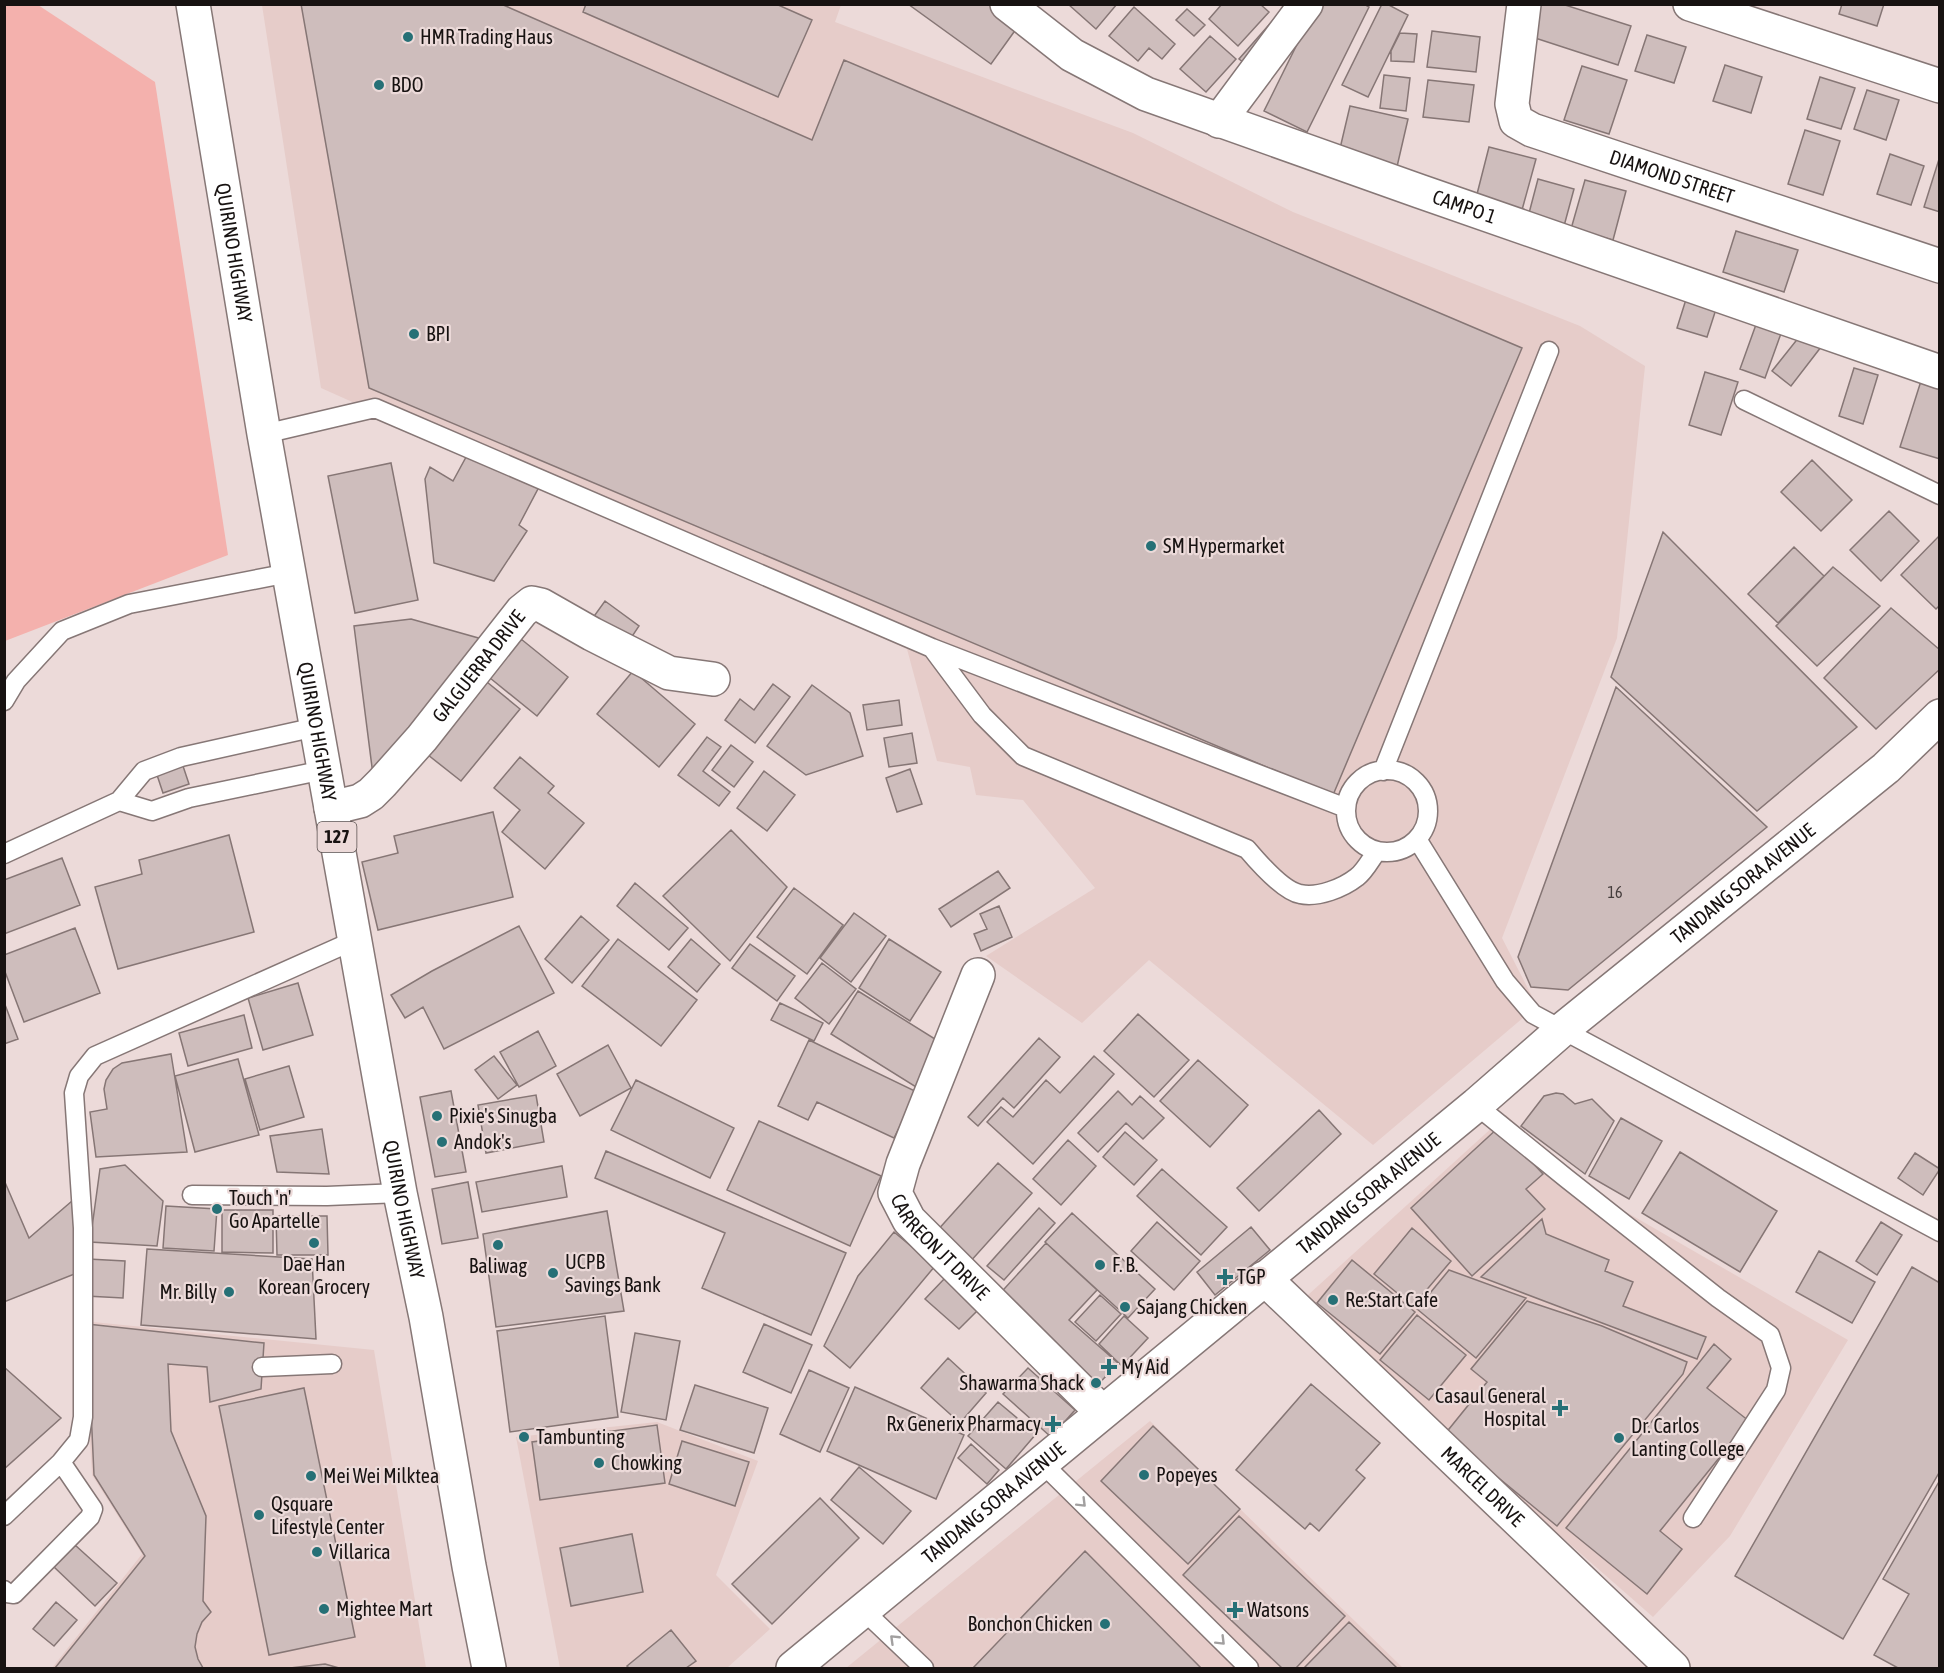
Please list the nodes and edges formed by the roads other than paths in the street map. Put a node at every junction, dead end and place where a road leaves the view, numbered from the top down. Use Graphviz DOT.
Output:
graph roads {
  1 [pos="193,4"];
  2 [pos="1007,4"];
  3 [pos="1306,4"];
  4 [pos="1524,4"];
  5 [pos="1690,4"];
  6 [pos="1940,86"];
  7 [pos="1219,121"];
  8 [pos="1940,266"];
  9 [pos="1549,351"];
  10 [pos="1940,372"];
  11 [pos="1744,400"];
  12 [pos="264,434"];
  13 [pos="1940,495"];
  14 [pos="289,573"];
  15 [pos="932,648"];
  16 [pos="713,679"];
  17 [pos="4,701"];
  18 [pos="1940,716"];
  19 [pos="316,728"];
  20 [pos="324,770"];
  21 [pos="1383,771"];
  22 [pos="119,801"];
  23 [pos="331,808"];
  24 [pos="1346,808"];
  25 [pos="1417,839"];
  26 [pos="1377,851"];
  27 [pos="4,854"];
  28 [pos="355,940"];
  29 [pos="978,975"];
  30 [pos="1563,1029"];
  31 [pos="1476,1105"];
  32 [pos="399,1193"];
  33 [pos="192,1194"];
  34 [pos="1940,1232"];
  35 [pos="1264,1278"];
  36 [pos="332,1364"];
  37 [pos="262,1367"];
  38 [pos="1102,1412"];
  39 [pos="61,1462"];
  40 [pos="1041,1462"];
  41 [pos="4,1516"];
  42 [pos="1693,1518"];
  43 [pos="4,1590"];
  44 [pos="864,1610"];
  45 [pos="489,1668"];
  46 [pos="793,1668"];
  47 [pos="924,1668"];
  48 [pos="1249,1668"];
  49 [pos="1673,1668"];
  1 -- 12 [label="street, QUIRINO HIGHWAY / 127"];
  2 -- 7 [label="street, CAMPO 1"];
  3 -- 7 [label="street"];
  4 -- 8 [label="street, DIAMOND STREET"];
  5 -- 6 [label="street"];
  7 -- 10 [label="street, CAMPO 1"];
  9 -- 21 [label="lane"];
  11 -- 13 [label="lane"];
  12 -- 14 [label="street, QUIRINO HIGHWAY / 127"];
  12 -- 15 [label="lane"];
  14 -- 17 [label="lane"];
  14 -- 19 [label="street, QUIRINO HIGHWAY / 127"];
  15 -- 24 [label="lane"];
  15 -- 26 [label="lane"];
  16 -- 23 [label="street, GALGUERRA DRIVE"];
  18 -- 30 [label="street, TANDANG SORA AVENUE"];
  19 -- 20 [label="street, QUIRINO HIGHWAY / 127"];
  19 -- 22 [label="lane"];
  20 -- 22 [label="lane"];
  20 -- 23 [label="street, QUIRINO HIGHWAY / 127"];
  21 -- 24 [label="lane"];
  21 -- 25 [label="lane"];
  22 -- 27 [label="lane"];
  23 -- 28 [label="street, QUIRINO HIGHWAY / 127"];
  24 -- 26 [label="lane"];
  25 -- 26 [label="lane"];
  25 -- 30 [label="lane"];
  28 -- 32 [label="street, QUIRINO HIGHWAY / 127"];
  28 -- 39 [label="lane"];
  29 -- 38 [label="street, CARREON JT DRIVE"];
  30 -- 31 [label="street, TANDANG SORA AVENUE"];
  30 -- 34 [label="lane"];
  31 -- 35 [label="street, TANDANG SORA AVENUE"];
  31 -- 42 [label="lane"];
  32 -- 33 [label="lane"];
  32 -- 45 [label="street, QUIRINO HIGHWAY / 127"];
  35 -- 38 [label="street, TANDANG SORA AVENUE"];
  35 -- 49 [label="street, MARCEL DRIVE"];
  36 -- 37 [label="lane"];
  38 -- 40 [label="street, TANDANG SORA AVENUE"];
  39 -- 41 [label="lane"];
  39 -- 43 [label="lane"];
  40 -- 44 [label="street, TANDANG SORA AVENUE"];
  40 -- 48 [label="lane, one-way"];
  44 -- 46 [label="street, TANDANG SORA AVENUE"];
  47 -- 44 [label="lane, one-way"];
}
